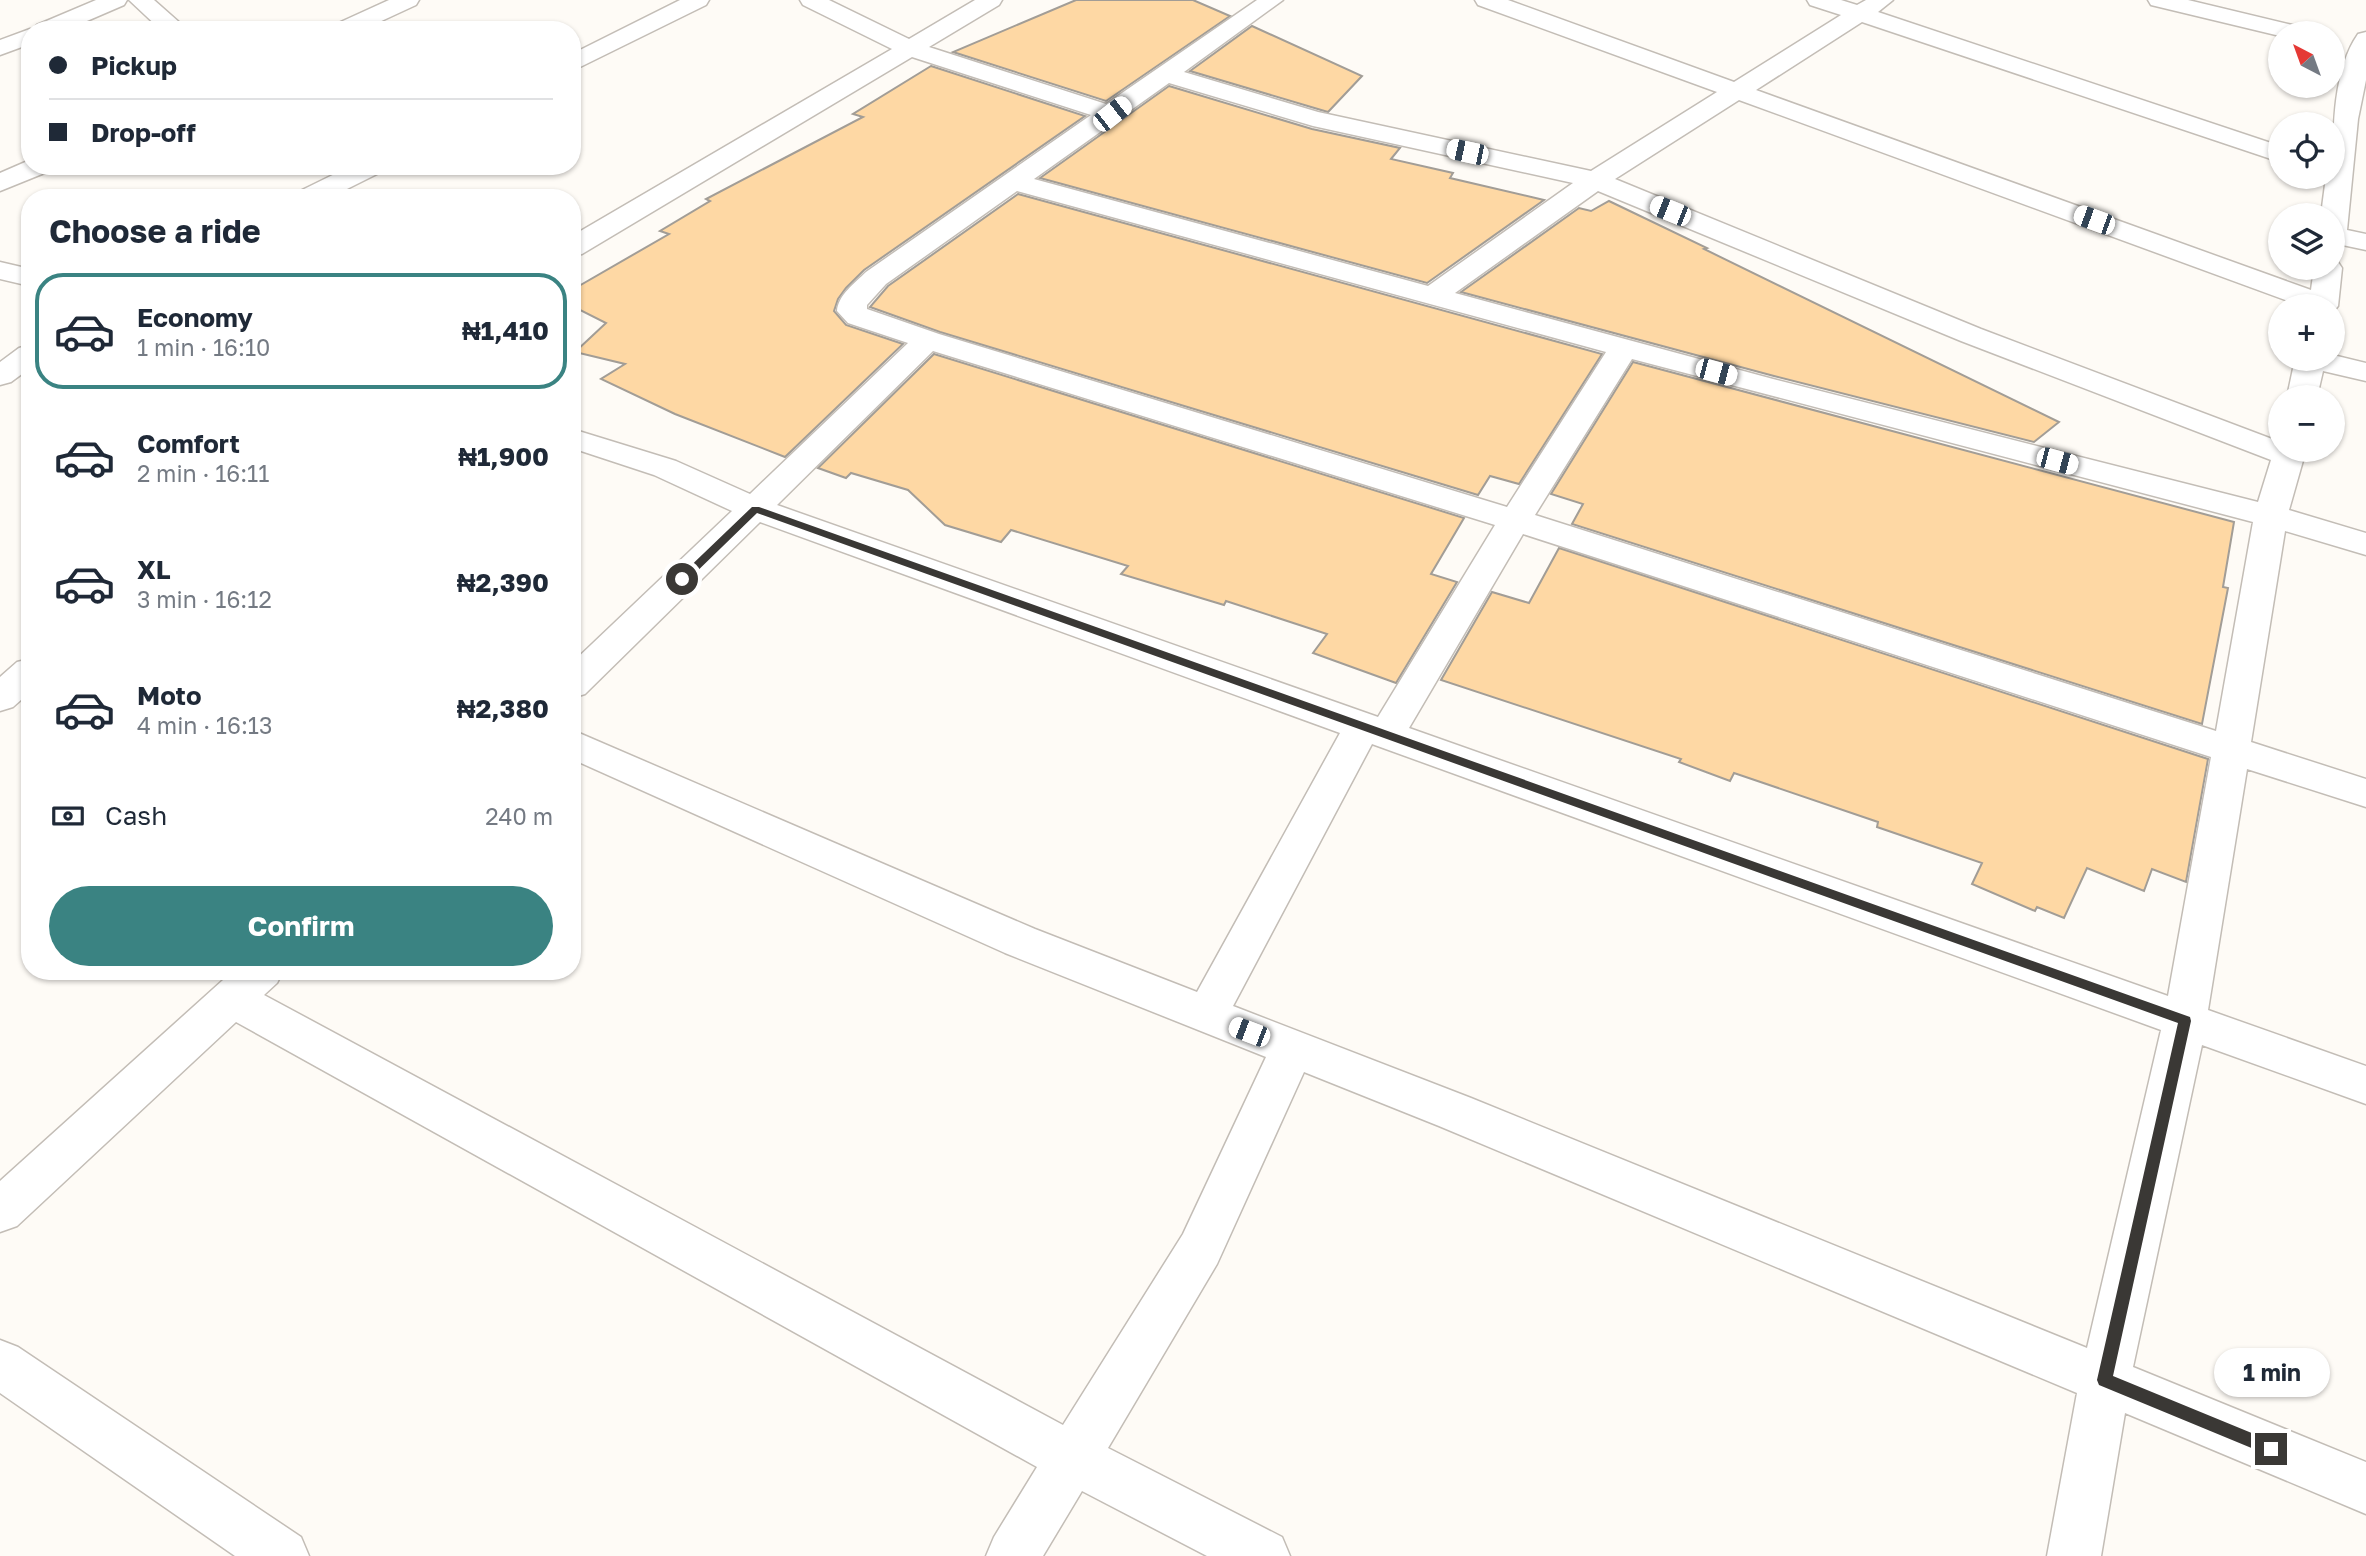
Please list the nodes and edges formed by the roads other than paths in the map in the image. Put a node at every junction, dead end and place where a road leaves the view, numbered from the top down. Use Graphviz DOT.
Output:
graph roads {
  1 [pos="116,0"];
  2 [pos="140,0"];
  3 [pos="408,0"];
  4 [pos="698,0"];
  5 [pos="811,0"];
  6 [pos="991,0"];
  7 [pos="1272,0"];
  8 [pos="1486,0"];
  9 [pos="1818,0"];
  10 [pos="1882,0"];
  11 [pos="2159,0"];
  12 [pos="1861,14"];
  13 [pos="66,21"];
  14 [pos="165,21"];
  15 [pos="361,21"];
  16 [pos="2268,26"];
  17 [pos="21,40"];
  18 [pos="2359,44"];
  19 [pos="909,47"];
  20 [pos="0,48"];
  21 [pos="581,59"];
  22 [pos="1164,74"];
  23 [pos="1738,92"];
  24 [pos="1112,114"];
  25 [pos="2355,121"];
  26 [pos="2268,150"];
  27 [pos="2345,150"];
  28 [pos="21,174"];
  29 [pos="354,175"];
  30 [pos="1595,180"];
  31 [pos="0,183"];
  32 [pos="1014,183"];
  33 [pos="326,189"];
  34 [pos="2345,236"];
  35 [pos="2366,242"];
  36 [pos="581,243"];
  37 [pos="0,270"];
  38 [pos="21,276"];
  39 [pos="2293,294"];
  40 [pos="1432,296"];
  41 [pos="928,340"];
  42 [pos="1624,348"];
  43 [pos="21,361"];
  44 [pos="2345,367"];
  45 [pos="2366,372"];
  46 [pos="0,376"];
  47 [pos="581,441"];
  48 [pos="2268,445"];
  49 [pos="2286,462"];
  50 [pos="755,509"];
  51 [pos="2271,516"];
  52 [pos="1515,520"];
  53 [pos="2366,544"];
  54 [pos="581,676"];
  55 [pos="21,679"];
  56 [pos="0,698"];
  57 [pos="1375,729"];
  58 [pos="581,747"];
  59 [pos="2231,751"];
  60 [pos="2366,793"];
  61 [pos="247,985"];
  62 [pos="1206,1016"];
  63 [pos="2185,1021"];
  64 [pos="1292,1049"];
  65 [pos="2366,1085"];
  66 [pos="0,1212"];
  67 [pos="0,1364"];
  68 [pos="2105,1380"];
  69 [pos="1072,1458"];
  70 [pos="2366,1488"];
  71 [pos="282,1556"];
  72 [pos="1013,1556"];
  73 [pos="1264,1556"];
  74 [pos="2074,1556"];
  1 -- 13 [label="street"];
  2 -- 14 [label="street"];
  3 -- 15 [label="street"];
  4 -- 21 [label="street"];
  5 -- 19 [label="street"];
  6 -- 19 [label="street"];
  7 -- 22 [label="street"];
  8 -- 23 [label="street"];
  9 -- 12 [label="street"];
  10 -- 12 [label="street"];
  11 -- 16 [label="street"];
  12 -- 23 [label="street"];
  12 -- 26 [label="street"];
  17 -- 20 [label="street"];
  18 -- 25 [label="street"];
  19 -- 24 [label="street"];
  19 -- 36 [label="street"];
  22 -- 24 [label="street"];
  22 -- 30 [label="street"];
  23 -- 30 [label="street"];
  23 -- 39 [label="street"];
  24 -- 32 [label="street"];
  25 -- 27 [label="street"];
  28 -- 31 [label="street"];
  29 -- 33 [label="street"];
  30 -- 40 [label="street"];
  30 -- 48 [label="street"];
  32 -- 40 [label="street"];
  32 -- 41 [label="street"];
  34 -- 35 [label="street"];
  37 -- 38 [label="street"];
  40 -- 42 [label="street"];
  41 -- 50 [label="street"];
  41 -- 52 [label="street"];
  42 -- 51 [label="street"];
  42 -- 52 [label="street"];
  43 -- 46 [label="street"];
  44 -- 45 [label="street"];
  47 -- 50 [label="street"];
  49 -- 51 [label="street"];
  50 -- 54 [label="street"];
  50 -- 57 [label="street"];
  51 -- 53 [label="street"];
  51 -- 59 [label="street"];
  52 -- 57 [label="street"];
  52 -- 59 [label="street"];
  55 -- 56 [label="street"];
  57 -- 62 [label="street"];
  57 -- 63 [label="street"];
  58 -- 62 [label="street"];
  59 -- 60 [label="street"];
  59 -- 63 [label="street"];
  61 -- 66 [label="street"];
  61 -- 69 [label="street"];
  62 -- 64 [label="street"];
  63 -- 65 [label="street"];
  63 -- 68 [label="street"];
  64 -- 68 [label="street"];
  64 -- 69 [label="street"];
  67 -- 71 [label="street"];
  68 -- 70 [label="street"];
  68 -- 74 [label="street"];
  69 -- 72 [label="street"];
  69 -- 73 [label="street"];
}
